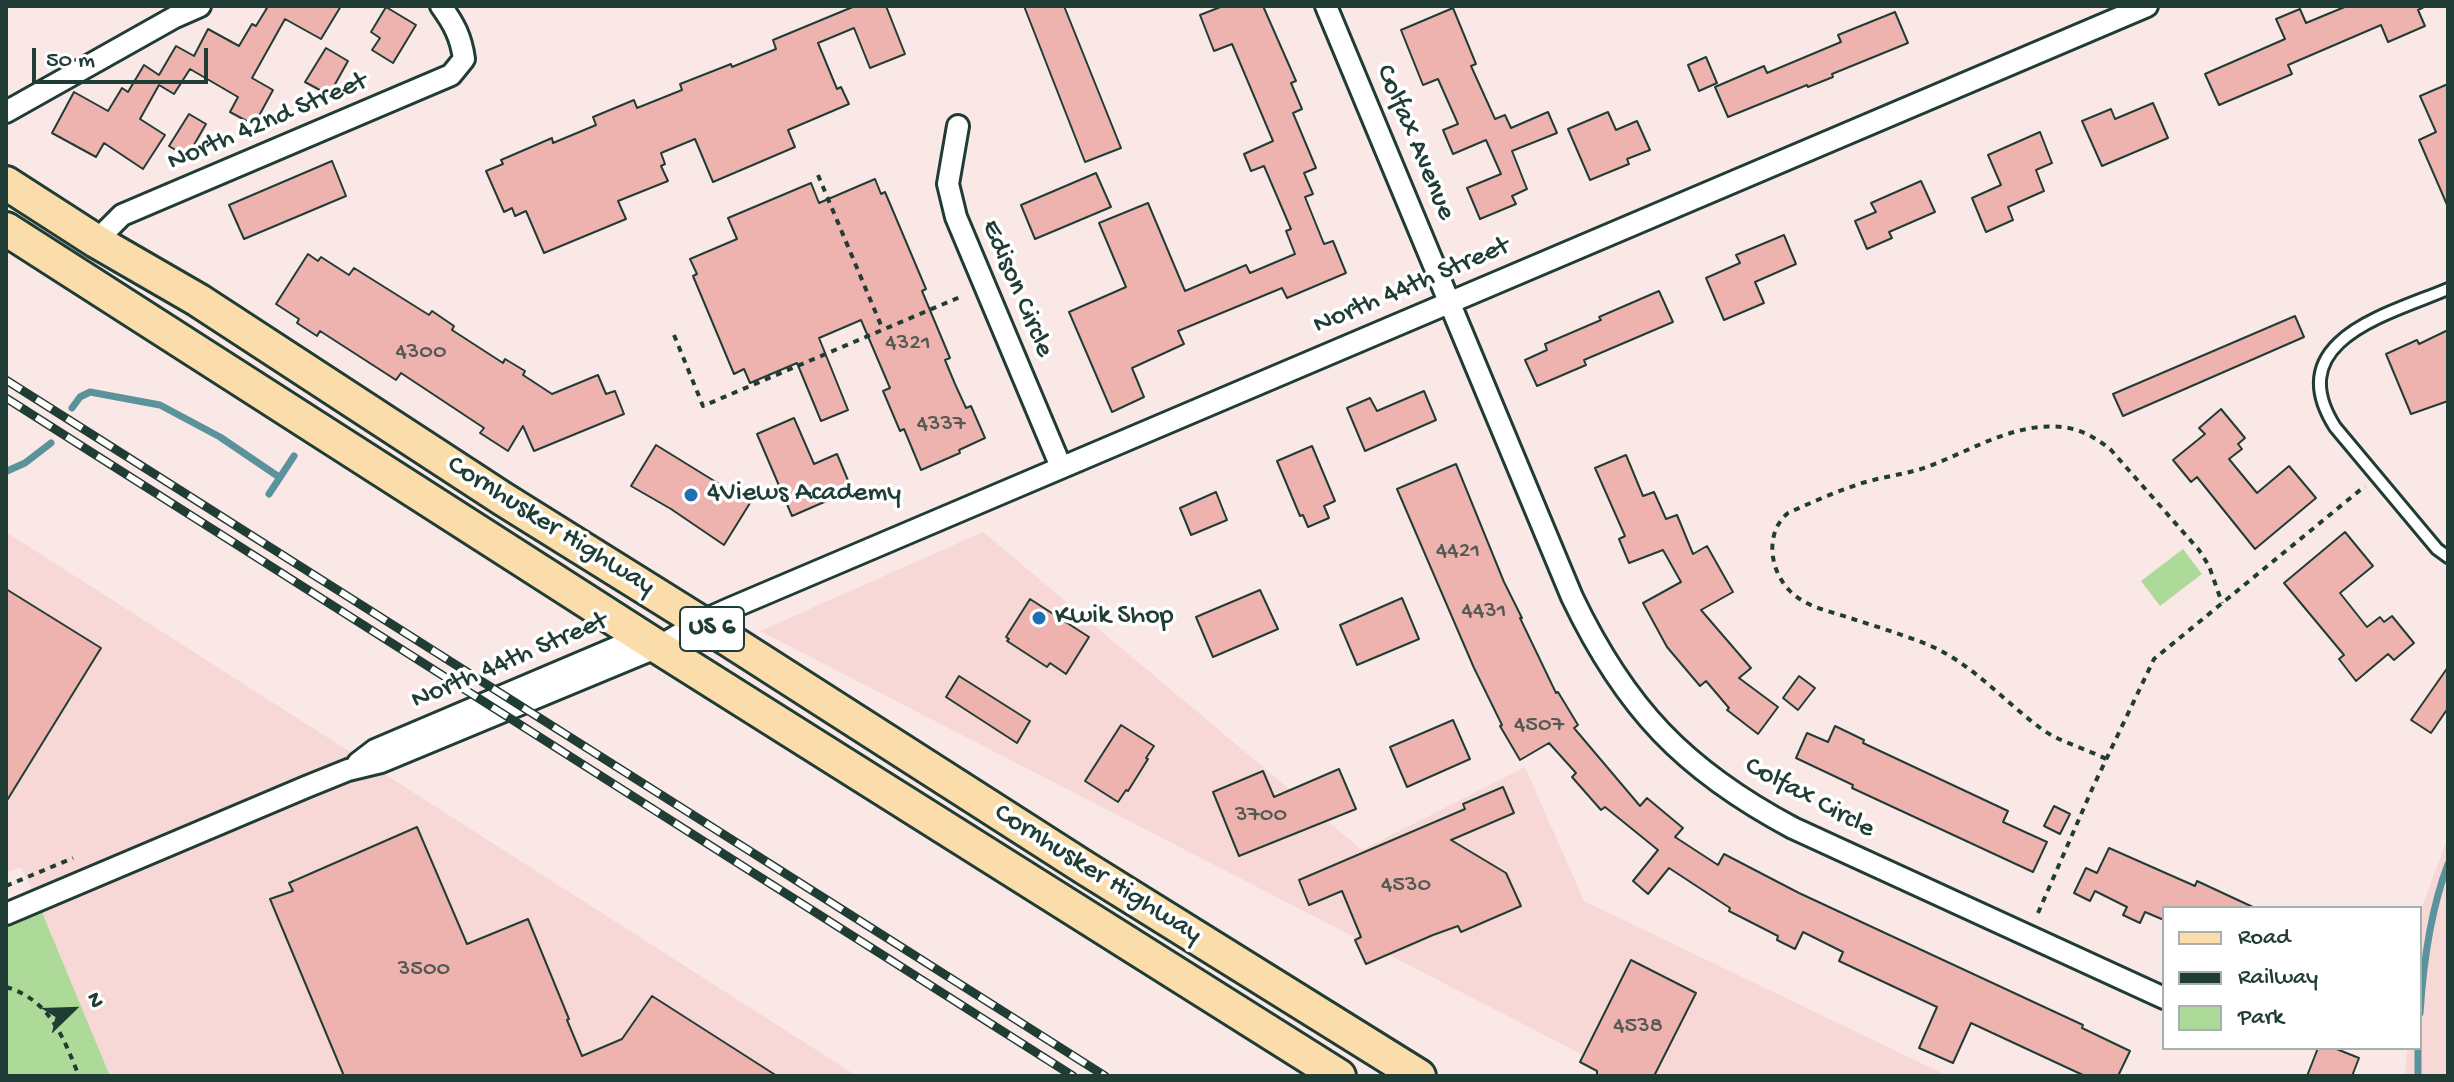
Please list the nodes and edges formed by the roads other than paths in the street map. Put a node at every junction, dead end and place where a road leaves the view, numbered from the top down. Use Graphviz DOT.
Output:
graph roads {
  1 [pos="200,6"];
  2 [pos="441,6"];
  3 [pos="1326,6"];
  4 [pos="2147,6"];
  5 [pos="172,12"];
  6 [pos="6,112"];
  7 [pos="958,126"];
  8 [pos="6,183"];
  9 [pos="6,229"];
  10 [pos="96,241"];
  11 [pos="2448,289"];
  12 [pos="1449,302"];
  13 [pos="1061,467"];
  14 [pos="2448,557"];
  15 [pos="700,622"];
  16 [pos="650,641"];
  17 [pos="6,914"];
  18 [pos="2162,997"];
  19 [pos="1339,1076"];
  20 [pos="1419,1076"];
  1 -- 5 [label="street"];
  2 -- 10 [label="street, North 42nd Street"];
  3 -- 12 [label="street, Colfax Avenue"];
  4 -- 12 [label="street, North 44th Street"];
  5 -- 6 [label="street"];
  7 -- 13 [label="street, Edison Circle"];
  8 -- 10 [label="main road, Cornhusker Highway / US 6"];
  9 -- 16 [label="main road, Cornhusker Highway / US 6"];
  10 -- 15 [label="main road, Cornhusker Highway / US 6"];
  11 -- 14 [label="lane"];
  12 -- 13 [label="street, North 44th Street"];
  12 -- 18 [label="street, Colfax Circle"];
  13 -- 15 [label="street, North 44th Street"];
  15 -- 16 [label="street, North 44th Street"];
  15 -- 20 [label="main road, Cornhusker Highway / US 6"];
  16 -- 17 [label="street, North 44th Street"];
  16 -- 19 [label="main road, Cornhusker Highway / US 6"];
}
